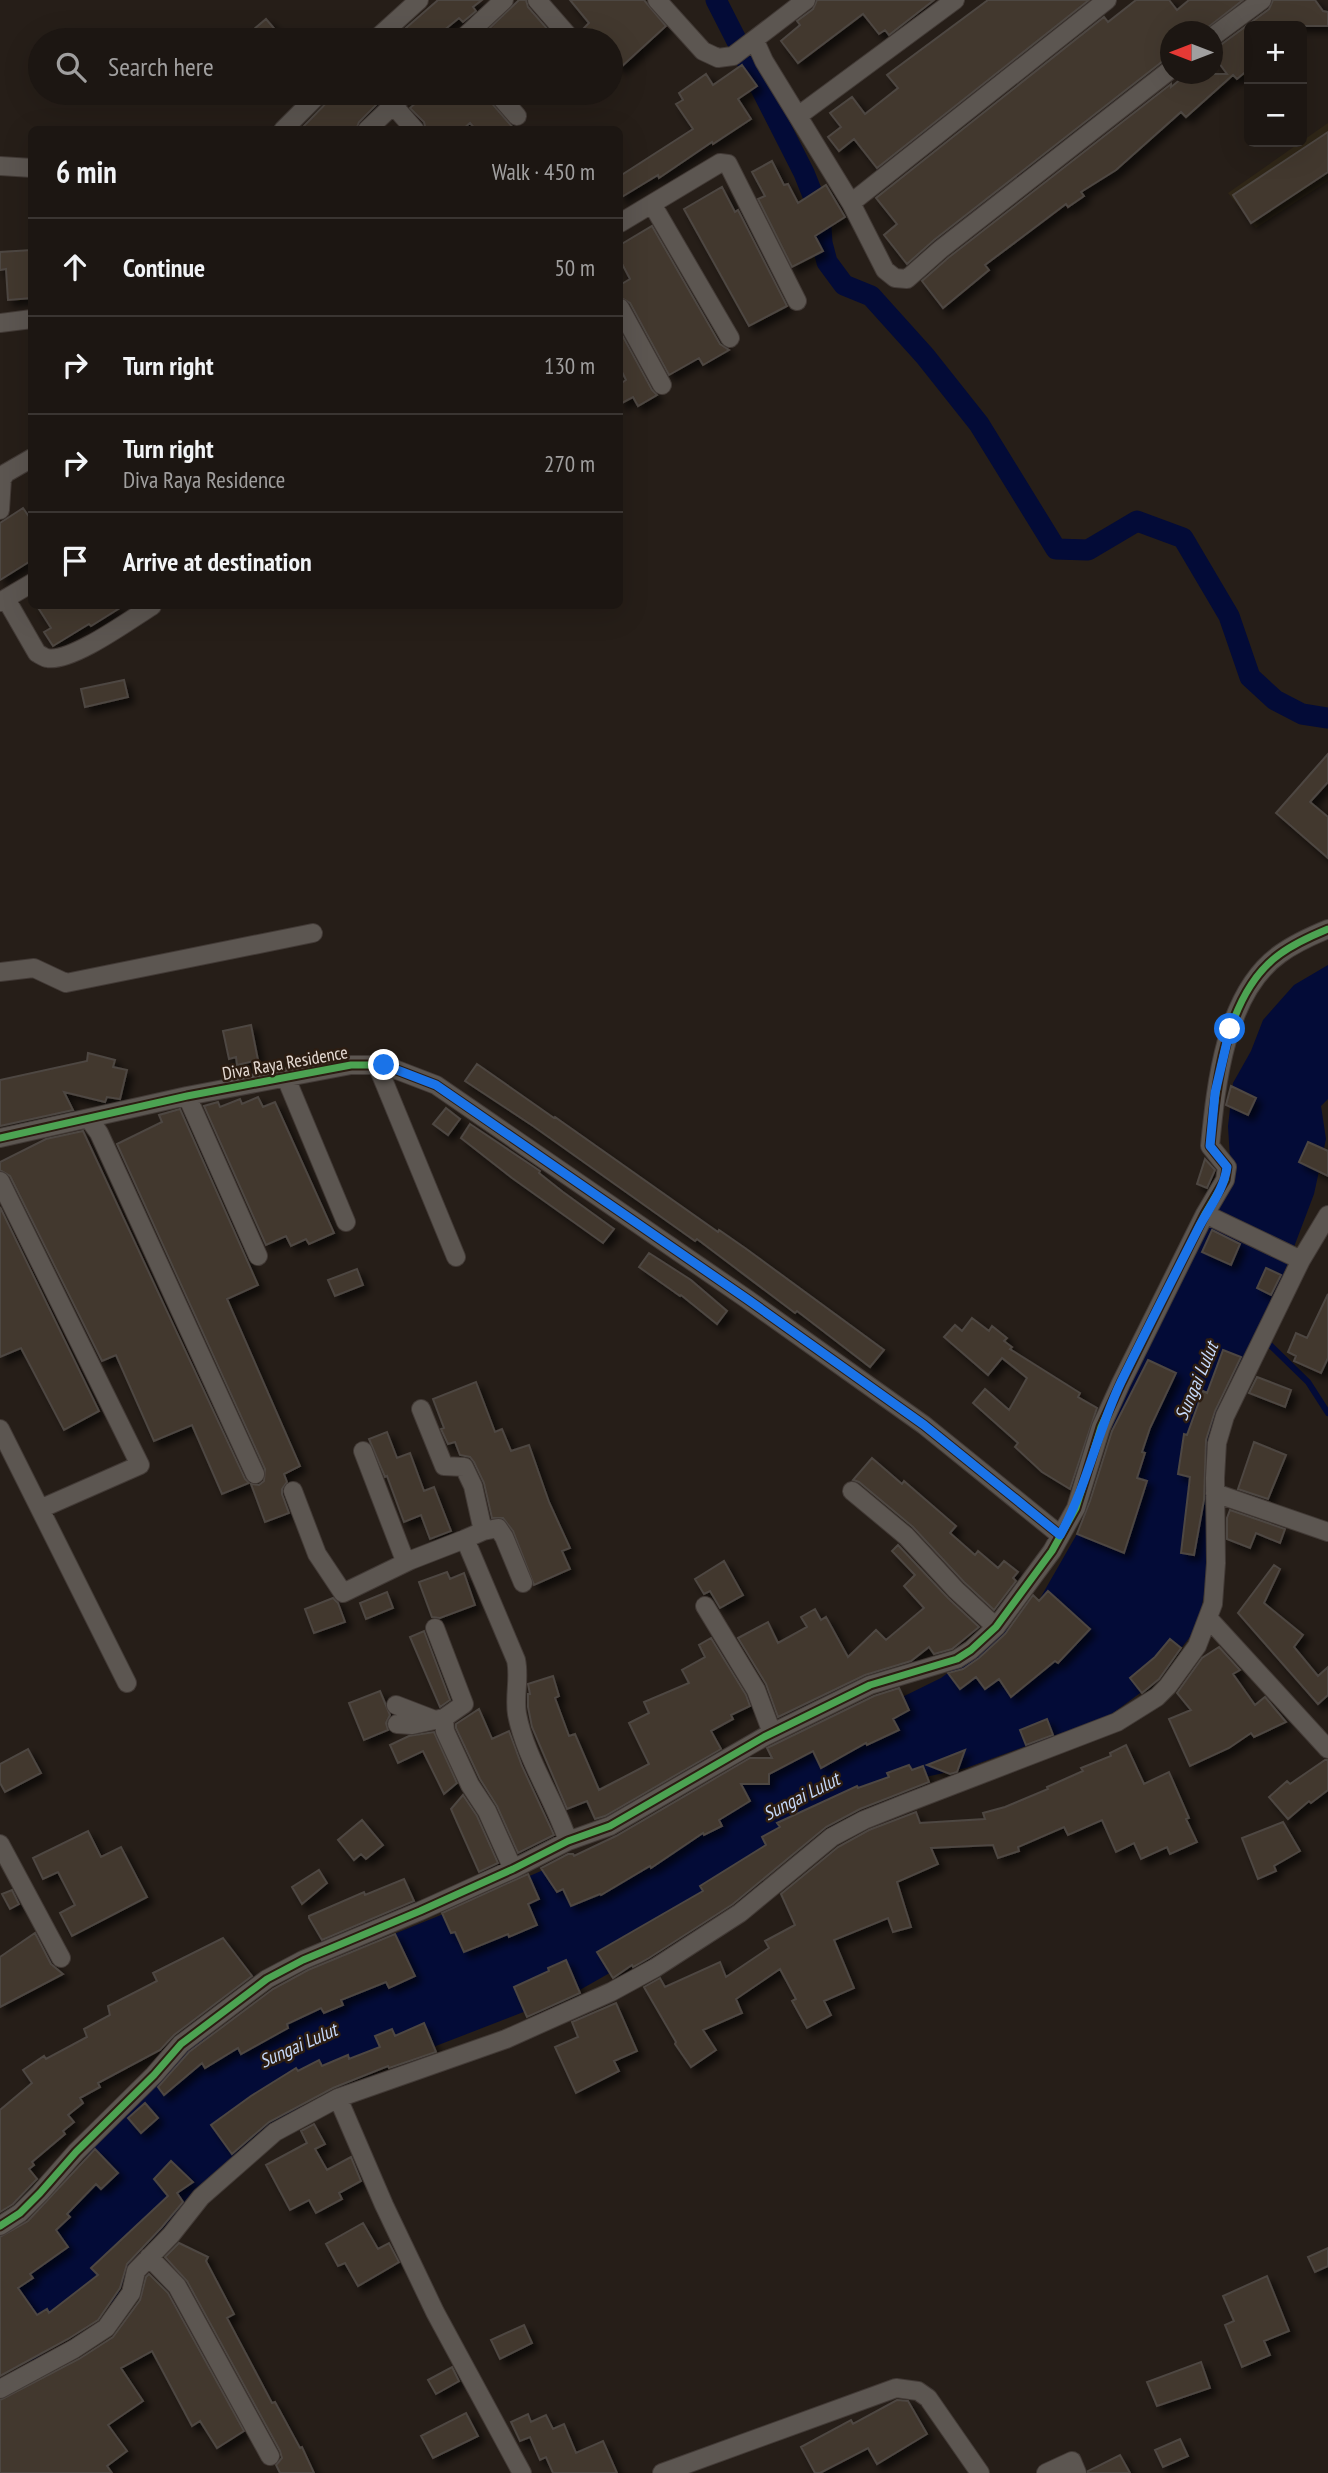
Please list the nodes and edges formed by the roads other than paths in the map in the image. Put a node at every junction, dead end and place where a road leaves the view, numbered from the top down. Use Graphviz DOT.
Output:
graph roads {
  1 [pos="419,0"];
  2 [pos="504,0"];
  3 [pos="537,0"];
  4 [pos="656,0"];
  5 [pos="806,0"];
  6 [pos="955,0"];
  7 [pos="1107,0"];
  8 [pos="1262,0"];
  9 [pos="388,28"];
  10 [pos="474,28"];
  11 [pos="562,28"];
  12 [pos="1223,29"];
  13 [pos="745,48"];
  14 [pos="1160,79"];
  15 [pos="308,105"];
  16 [pos="394,105"];
  17 [pos="403,105"];
  18 [pos="507,105"];
  19 [pos="517,116"];
  20 [pos="798,116"];
  21 [pos="287,126"];
  22 [pos="371,126"];
  23 [pos="413,126"];
  24 [pos="0,166"];
  25 [pos="28,168"];
  26 [pos="851,202"];
  27 [pos="652,204"];
  28 [pos="623,221"];
  29 [pos="797,301"];
  30 [pos="623,314"];
  31 [pos="28,320"];
  32 [pos="0,323"];
  33 [pos="730,338"];
  34 [pos="662,385"];
  35 [pos="28,460"];
  36 [pos="0,510"];
  37 [pos="28,585"];
  38 [pos="3,600"];
  39 [pos="147,609"];
  40 [pos="1328,929"];
  41 [pos="313,933"];
  42 [pos="0,972"];
  43 [pos="377,1065"];
  44 [pos="286,1078"];
  45 [pos="187,1096"];
  46 [pos="89,1119"];
  47 [pos="0,1138"];
  48 [pos="0,1181"];
  49 [pos="1207,1214"];
  50 [pos="1328,1215"];
  51 [pos="346,1222"];
  52 [pos="258,1256"];
  53 [pos="456,1256"];
  54 [pos="1298,1259"];
  55 [pos="421,1409"];
  56 [pos="0,1429"];
  57 [pos="363,1451"];
  58 [pos="255,1474"];
  59 [pos="293,1491"];
  60 [pos="852,1491"];
  61 [pos="1215,1493"];
  62 [pos="40,1508"];
  63 [pos="482,1531"];
  64 [pos="1328,1532"];
  65 [pos="1060,1535"];
  66 [pos="465,1539"];
  67 [pos="411,1560"];
  68 [pos="523,1583"];
  69 [pos="705,1605"];
  70 [pos="1209,1619"];
  71 [pos="996,1627"];
  72 [pos="435,1628"];
  73 [pos="127,1683"];
  74 [pos="396,1705"];
  75 [pos="439,1719"];
  76 [pos="397,1724"];
  77 [pos="772,1733"];
  78 [pos="1328,1749"];
  79 [pos="568,1841"];
  80 [pos="0,1844"];
  81 [pos="513,1869"];
  82 [pos="61,1958"];
  83 [pos="338,2098"];
  84 [pos="0,2226"];
  85 [pos="149,2258"];
  86 [pos="0,2389"];
  87 [pos="270,2456"];
  88 [pos="522,2473"];
  89 [pos="662,2473"];
  90 [pos="980,2473"];
  91 [pos="1046,2473"];
  92 [pos="1077,2473"];
  1 -- 9 [label="street"];
  2 -- 10 [label="street"];
  3 -- 11 [label="street"];
  4 -- 13 [label="street"];
  5 -- 13 [label="street"];
  6 -- 20 [label="street"];
  7 -- 26 [label="street"];
  8 -- 12 [label="street"];
  13 -- 20 [label="street"];
  14 -- 26 [label="street"];
  15 -- 21 [label="street"];
  16 -- 22 [label="street"];
  17 -- 23 [label="street"];
  18 -- 19 [label="street"];
  20 -- 26 [label="street"];
  24 -- 25 [label="street"];
  27 -- 28 [label="street"];
  27 -- 29 [label="street"];
  27 -- 33 [label="street"];
  30 -- 34 [label="street"];
  31 -- 32 [label="street"];
  35 -- 36 [label="street"];
  37 -- 38 [label="street"];
  38 -- 39 [label="street"];
  40 -- 49 [label="street"];
  41 -- 42 [label="street"];
  43 -- 44 [label="street, Diva Raya Residence"];
  43 -- 53 [label="street"];
  43 -- 65 [label="street, Diva Raya Residence"];
  44 -- 45 [label="street, Diva Raya Residence"];
  44 -- 51 [label="street"];
  45 -- 46 [label="street, Diva Raya Residence"];
  45 -- 52 [label="street"];
  46 -- 47 [label="street, Diva Raya Residence"];
  46 -- 58 [label="street"];
  48 -- 62 [label="street"];
  49 -- 54 [label="street"];
  49 -- 65 [label="street"];
  50 -- 54 [label="street"];
  54 -- 61 [label="street"];
  55 -- 63 [label="street"];
  56 -- 62 [label="street"];
  57 -- 67 [label="street"];
  59 -- 67 [label="street"];
  60 -- 71 [label="street"];
  61 -- 64 [label="street"];
  61 -- 70 [label="street"];
  62 -- 73 [label="street"];
  63 -- 66 [label="street"];
  63 -- 68 [label="street"];
  65 -- 71 [label="street"];
  66 -- 67 [label="street"];
  66 -- 79 [label="street"];
  69 -- 77 [label="street"];
  70 -- 78 [label="street"];
  70 -- 83 [label="street"];
  71 -- 77 [label="street"];
  72 -- 75 [label="street"];
  74 -- 75 [label="street"];
  75 -- 76 [label="street"];
  75 -- 81 [label="street"];
  77 -- 79 [label="street"];
  79 -- 81 [label="street"];
  80 -- 82 [label="street"];
  81 -- 84 [label="street"];
  83 -- 85 [label="street"];
  83 -- 88 [label="street"];
  85 -- 86 [label="street"];
  85 -- 87 [label="street"];
  89 -- 90 [label="street"];
  91 -- 92 [label="street"];
}
